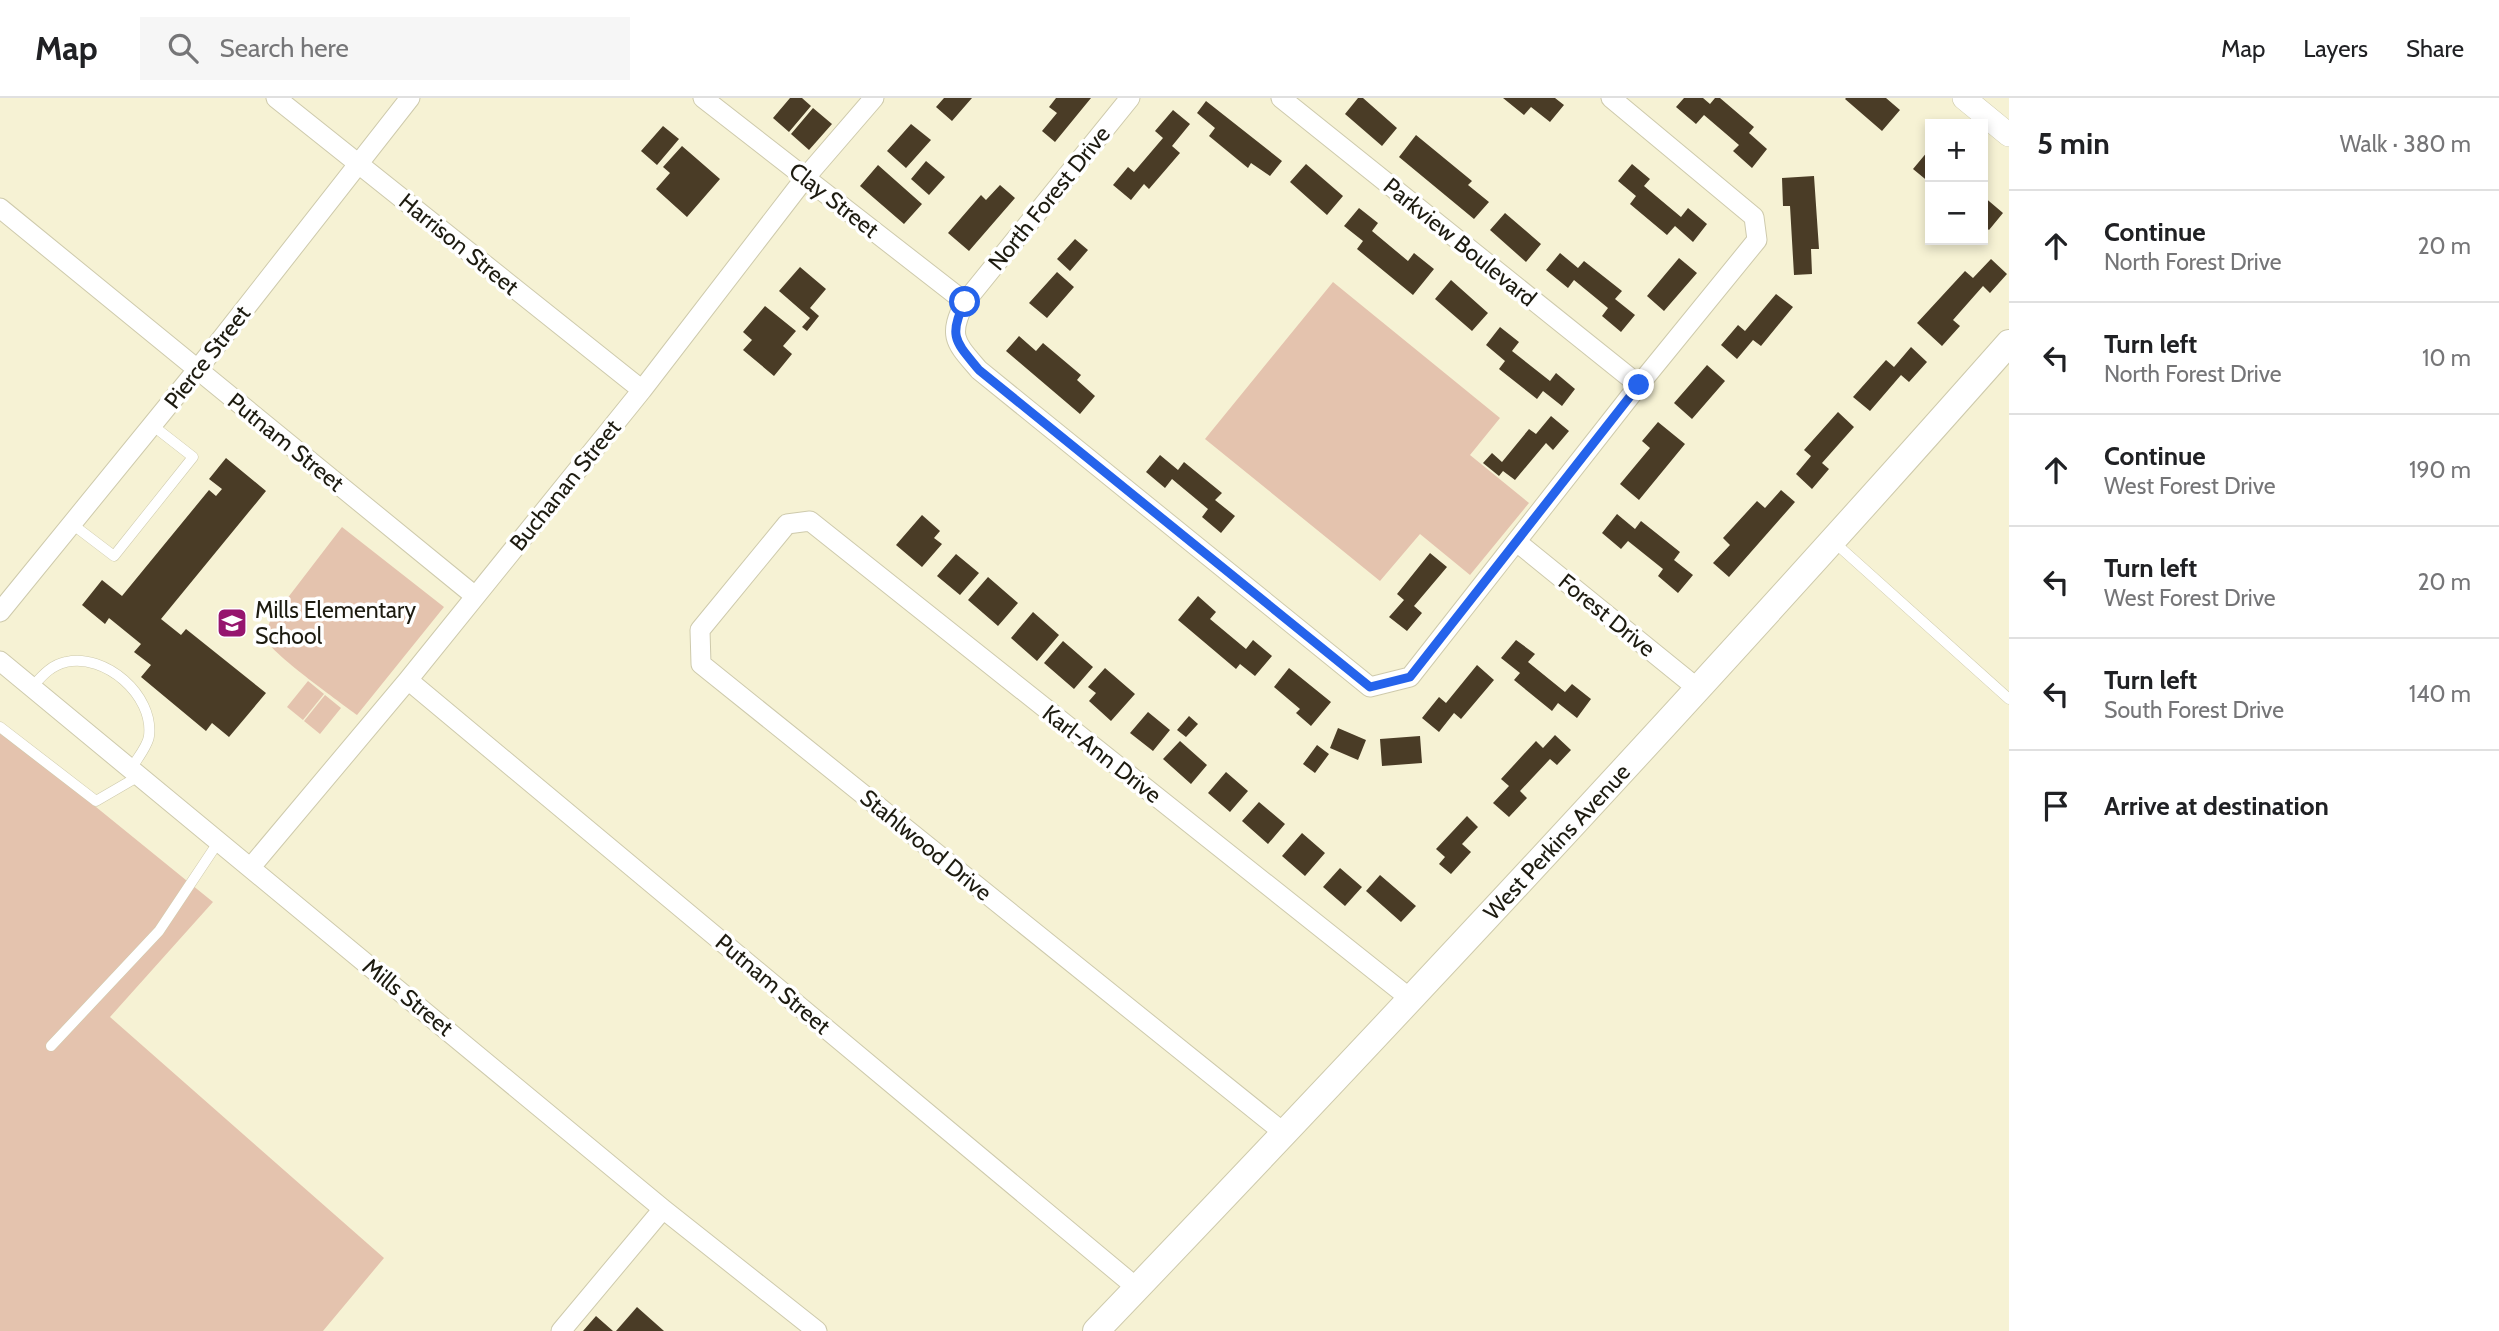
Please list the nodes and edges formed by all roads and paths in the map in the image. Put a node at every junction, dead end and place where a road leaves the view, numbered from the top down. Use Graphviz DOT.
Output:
graph roads {
  1 [pos="276,98"];
  2 [pos="410,98"];
  3 [pos="703,98"];
  4 [pos="874,98"];
  5 [pos="1130,98"];
  6 [pos="1281,98"];
  7 [pos="1611,98"];
  8 [pos="1964,98"];
  9 [pos="2009,135"];
  10 [pos="357,163"];
  11 [pos="805,178"];
  12 [pos="0,208"];
  13 [pos="965,302"];
  14 [pos="2009,343"];
  15 [pos="198,370"];
  16 [pos="1639,385"];
  17 [pos="642,390"];
  18 [pos="152,425"];
  19 [pos="72,524"];
  20 [pos="787,524"];
  21 [pos="1517,542"];
  22 [pos="1833,542"];
  23 [pos="475,596"];
  24 [pos="0,612"];
  25 [pos="0,661"];
  26 [pos="408,680"];
  27 [pos="32,687"];
  28 [pos="1697,688"];
  29 [pos="2009,699"];
  30 [pos="0,727"];
  31 [pos="135,772"];
  32 [pos="219,841"];
  33 [pos="251,867"];
  34 [pos="1412,1000"];
  35 [pos="51,1046"];
  36 [pos="1284,1133"];
  37 [pos="663,1209"];
  38 [pos="1137,1288"];
  39 [pos="561,1331"];
  40 [pos="817,1331"];
  41 [pos="1096,1331"];
  1 -- 10 [label="street, Harrison Street"];
  2 -- 10 [label="street, Pierce Street"];
  3 -- 11 [label="street, Clay Street"];
  4 -- 11 [label="street, Buchanan Street"];
  5 -- 13 [label="street, North Forest Drive"];
  6 -- 16 [label="street, Parkview Boulevard"];
  7 -- 16 [label="street"];
  8 -- 9 [label="street"];
  10 -- 15 [label="street, Pierce Street"];
  10 -- 17 [label="street, Harrison Street"];
  11 -- 13 [label="street, Clay Street"];
  11 -- 17 [label="street, Buchanan Street"];
  12 -- 15 [label="street, Putnam Street"];
  13 -- 21 [label="street, North Forest Drive"];
  14 -- 22 [label="main road, West Perkins Avenue"];
  15 -- 18 [label="street, Pierce Street"];
  15 -- 23 [label="street, Putnam Street"];
  16 -- 21 [label="street"];
  17 -- 23 [label="street, Buchanan Street"];
  18 -- 19 [label="street, Pierce Street"];
  18 -- 19 [label="lane"];
  19 -- 24 [label="street, Pierce Street"];
  20 -- 34 [label="street, Karl-Ann Drive"];
  20 -- 36 [label="street, Stahlwood Drive"];
  21 -- 28 [label="street, Forest Drive"];
  22 -- 28 [label="main road, West Perkins Avenue"];
  22 -- 29 [label="lane"];
  23 -- 26 [label="street, Buchanan Street"];
  25 -- 27 [label="street, Mills Street"];
  26 -- 33 [label="street, Buchanan Street"];
  26 -- 38 [label="street, Putnam Street"];
  27 -- 31 [label="street, Mills Street"];
  27 -- 31 [label="lane"];
  28 -- 34 [label="main road, West Perkins Avenue"];
  30 -- 31 [label="lane"];
  31 -- 32 [label="street, Mills Street"];
  32 -- 33 [label="street, Mills Street"];
  32 -- 35 [label="lane"];
  33 -- 37 [label="street, Mills Street"];
  34 -- 36 [label="main road, West Perkins Avenue"];
  36 -- 38 [label="main road, West Perkins Avenue"];
  37 -- 39 [label="street"];
  37 -- 40 [label="street, Mills Street"];
  38 -- 41 [label="main road, West Perkins Avenue"];
}
